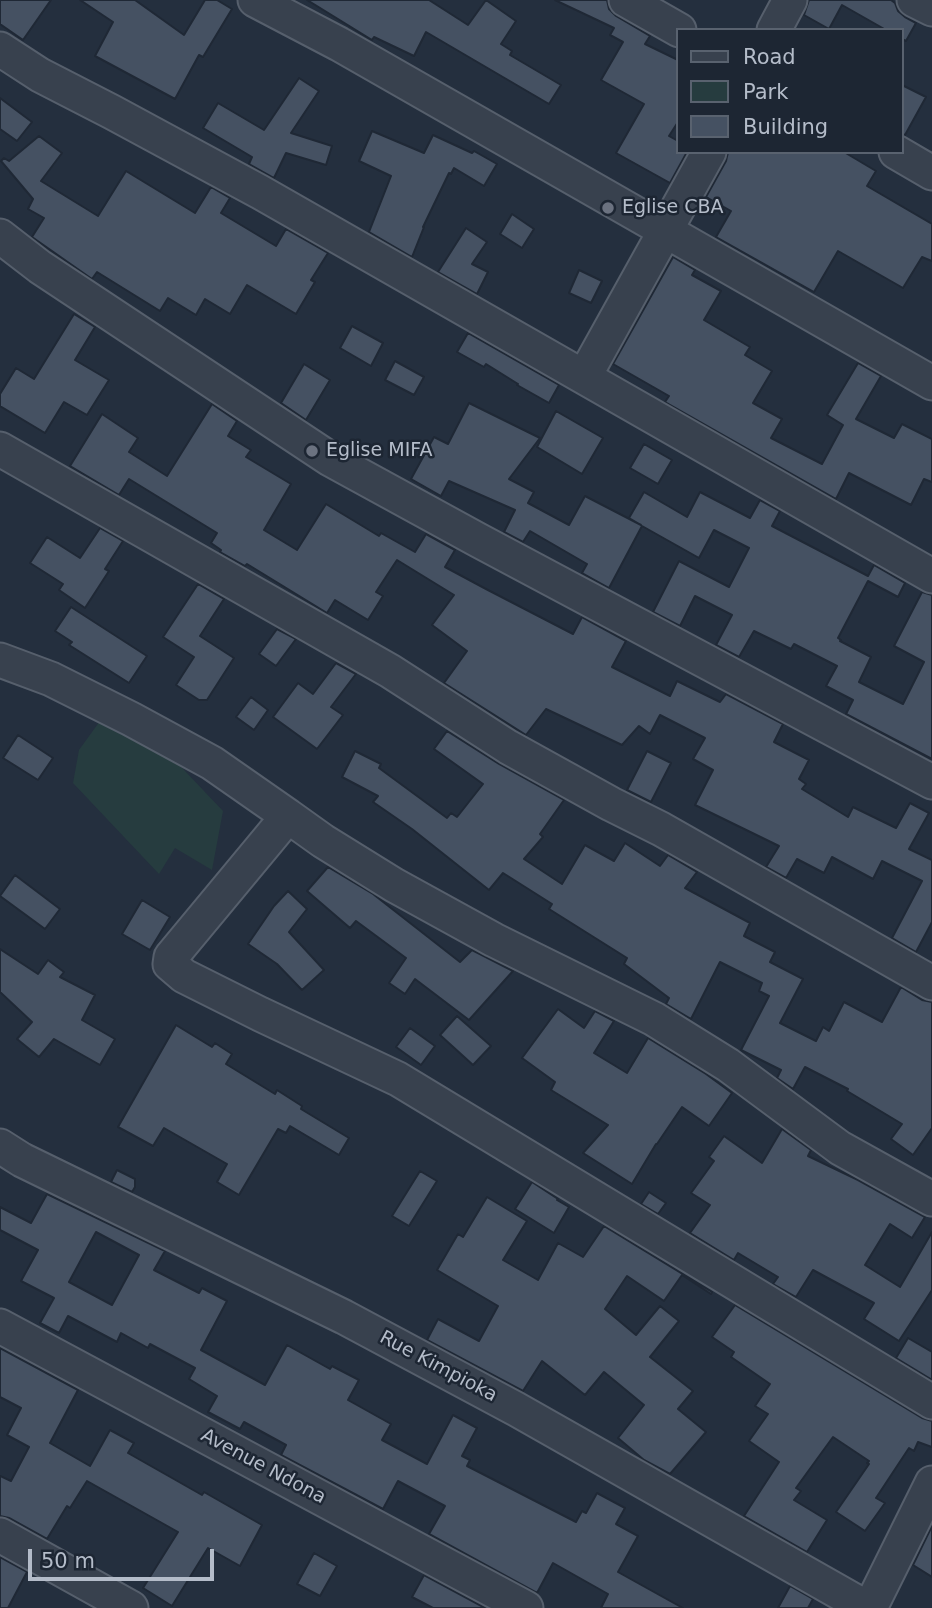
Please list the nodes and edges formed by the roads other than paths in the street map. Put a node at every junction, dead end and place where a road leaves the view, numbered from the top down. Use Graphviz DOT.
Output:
graph roads {
  1 [pos="255,0"];
  2 [pos="626,0"];
  3 [pos="790,0"];
  4 [pos="914,0"];
  5 [pos="932,9"];
  6 [pos="775,28"];
  7 [pos="676,29"];
  8 [pos="0,49"];
  9 [pos="708,154"];
  10 [pos="899,154"];
  11 [pos="932,173"];
  12 [pos="666,231"];
  13 [pos="0,236"];
  14 [pos="584,377"];
  15 [pos="932,383"];
  16 [pos="0,449"];
  17 [pos="932,576"];
  18 [pos="0,660"];
  19 [pos="932,782"];
  20 [pos="288,816"];
  21 [pos="932,984"];
  22 [pos="0,1146"];
  23 [pos="932,1199"];
  24 [pos="0,1326"];
  25 [pos="932,1402"];
  26 [pos="932,1483"];
  27 [pos="0,1535"];
  28 [pos="131,1608"];
  29 [pos="526,1608"];
  30 [pos="869,1608"];
  1 -- 12 [label="street"];
  2 -- 7 [label="street"];
  3 -- 6 [label="street"];
  4 -- 5 [label="street"];
  8 -- 14 [label="street"];
  9 -- 12 [label="street"];
  10 -- 11 [label="street"];
  12 -- 14 [label="street"];
  12 -- 15 [label="street"];
  13 -- 19 [label="street"];
  14 -- 17 [label="street"];
  16 -- 21 [label="street"];
  18 -- 20 [label="street"];
  20 -- 23 [label="street"];
  20 -- 25 [label="street"];
  22 -- 30 [label="street, Rue Kimpioka"];
  24 -- 29 [label="street, Avenue Ndona"];
  26 -- 30 [label="street"];
  27 -- 28 [label="street"];
}
